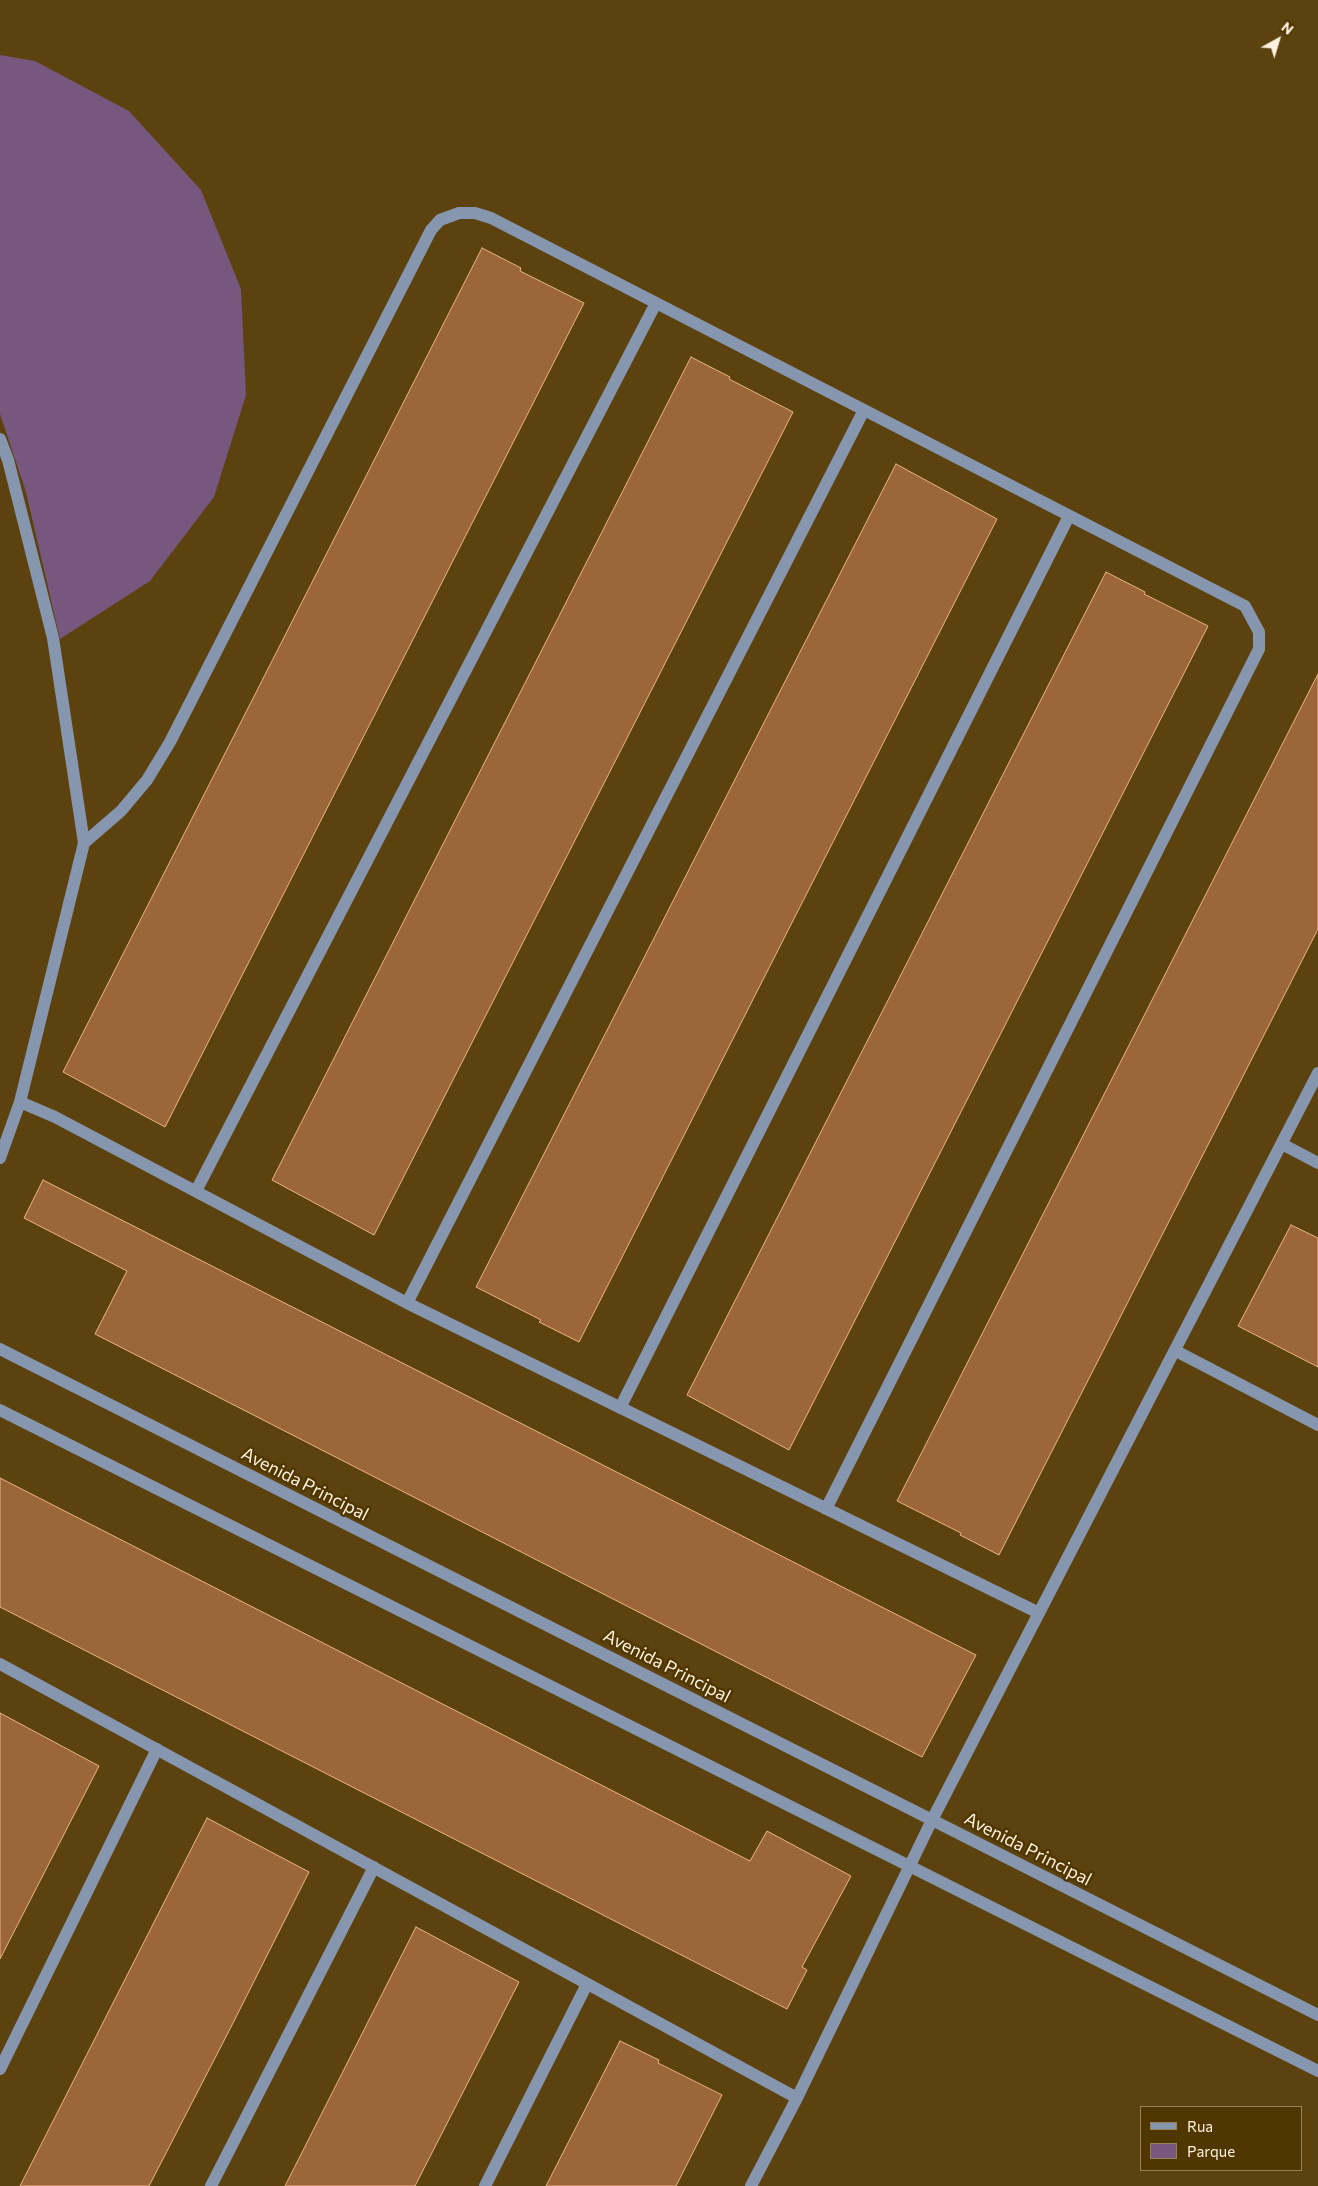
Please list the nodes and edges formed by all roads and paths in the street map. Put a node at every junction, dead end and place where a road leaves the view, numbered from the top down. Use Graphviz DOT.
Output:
graph roads {
  1 [pos="656,303"];
  2 [pos="864,410"];
  3 [pos="0,439"];
  4 [pos="1069,516"];
  5 [pos="84,843"];
  6 [pos="1318,1073"];
  7 [pos="20,1102"];
  8 [pos="1282,1144"];
  9 [pos="0,1158"];
  10 [pos="1318,1163"];
  11 [pos="196,1190"];
  12 [pos="407,1303"];
  13 [pos="0,1349"];
  14 [pos="1176,1351"];
  15 [pos="620,1408"];
  16 [pos="0,1410"];
  17 [pos="1318,1425"];
  18 [pos="826,1509"];
  19 [pos="1039,1612"];
  20 [pos="0,1664"];
  21 [pos="157,1749"];
  22 [pos="932,1820"];
  23 [pos="910,1865"];
  24 [pos="374,1867"];
  25 [pos="587,1984"];
  26 [pos="1318,2015"];
  27 [pos="0,2069"];
  28 [pos="1318,2071"];
  29 [pos="797,2098"];
  30 [pos="211,2186"];
  31 [pos="485,2186"];
  32 [pos="751,2186"];
  1 -- 2 [label="street"];
  1 -- 5 [label="street"];
  1 -- 11 [label="street"];
  2 -- 4 [label="street"];
  2 -- 12 [label="street"];
  3 -- 5 [label="street"];
  4 -- 15 [label="street"];
  4 -- 18 [label="street"];
  5 -- 7 [label="street"];
  6 -- 8 [label="street"];
  7 -- 9 [label="street"];
  7 -- 11 [label="street"];
  8 -- 10 [label="street"];
  8 -- 14 [label="street"];
  11 -- 12 [label="street"];
  12 -- 15 [label="street"];
  13 -- 22 [label="street, Avenida Principal"];
  14 -- 17 [label="street"];
  14 -- 19 [label="street"];
  15 -- 18 [label="street"];
  16 -- 23 [label="street"];
  18 -- 19 [label="street"];
  19 -- 22 [label="street"];
  20 -- 21 [label="street"];
  21 -- 24 [label="street"];
  21 -- 27 [label="street"];
  22 -- 23 [label="street"];
  22 -- 26 [label="street, Avenida Principal"];
  23 -- 28 [label="street"];
  23 -- 29 [label="street"];
  24 -- 25 [label="street"];
  24 -- 30 [label="street"];
  25 -- 29 [label="street"];
  25 -- 31 [label="street"];
  29 -- 32 [label="street"];
}
